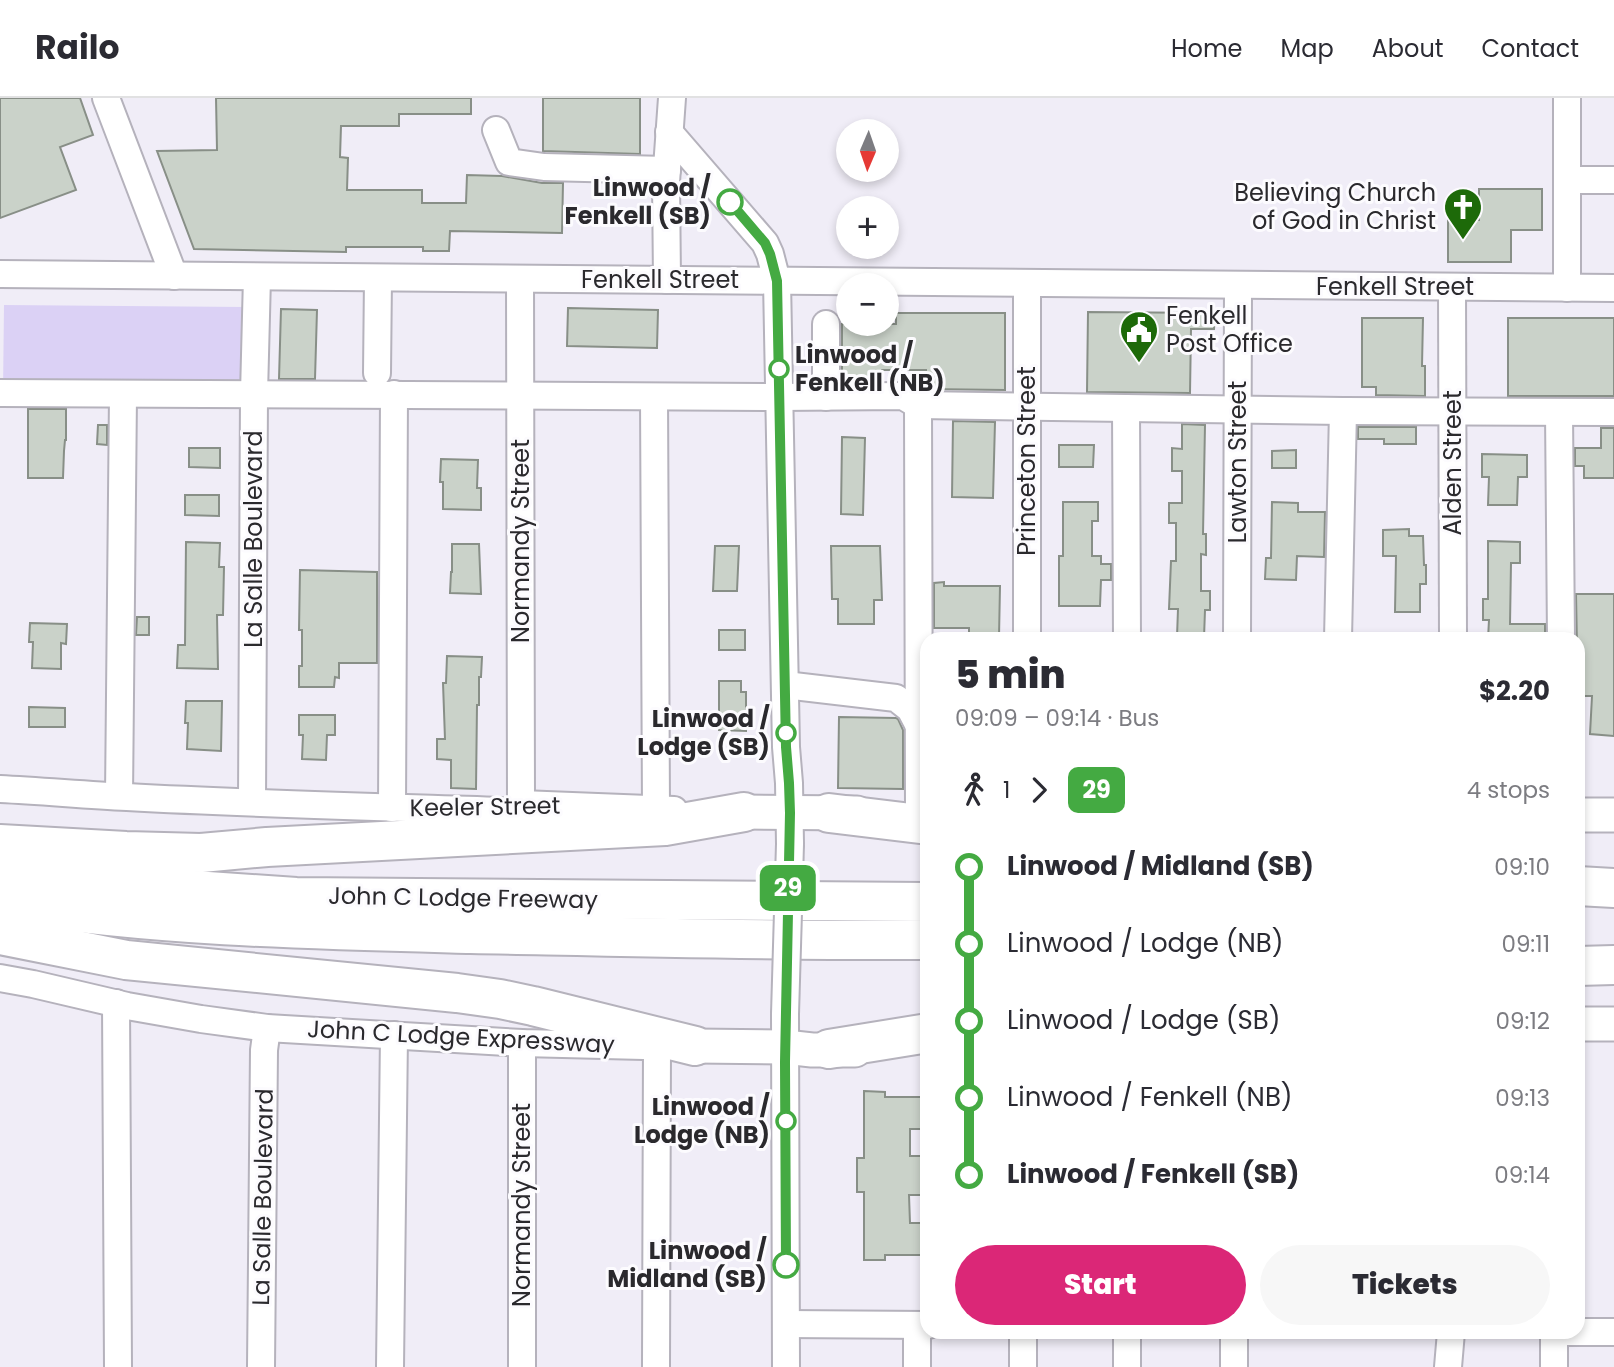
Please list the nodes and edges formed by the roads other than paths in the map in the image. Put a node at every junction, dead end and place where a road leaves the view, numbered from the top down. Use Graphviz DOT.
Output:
graph roads {
  1 [pos="107,98"];
  2 [pos="672,98"];
  3 [pos="1567,98"];
  4 [pos="496,130"];
  5 [pos="669,132"];
  6 [pos="667,170"];
  7 [pos="1567,180"];
  8 [pos="1614,180"];
  9 [pos="0,274"];
  10 [pos="174,276"];
  11 [pos="257,277"];
  12 [pos="378,278"];
  13 [pos="520,279"];
  14 [pos="667,280"];
  15 [pos="777,281"];
  16 [pos="1027,284"];
  17 [pos="1238,286"];
  18 [pos="1452,288"];
  19 [pos="1567,288"];
  20 [pos="1614,288"];
  21 [pos="826,324"];
  22 [pos="377,373"];
  23 [pos="0,393"];
  24 [pos="254,394"];
  25 [pos="394,394"];
  26 [pos="123,395"];
  27 [pos="521,396"];
  28 [pos="654,397"];
  29 [pos="779,397"];
  30 [pos="826,397"];
  31 [pos="918,405"];
  32 [pos="1027,407"];
  33 [pos="1126,408"];
  34 [pos="1238,409"];
  35 [pos="1343,411"];
  36 [pos="1453,411"];
  37 [pos="1559,412"];
  38 [pos="1614,412"];
  39 [pos="922,632"];
  40 [pos="1027,632"];
  41 [pos="1127,632"];
  42 [pos="1237,632"];
  43 [pos="1338,632"];
  44 [pos="1453,632"];
  45 [pos="1561,632"];
  46 [pos="785,685"];
  47 [pos="920,724"];
  48 [pos="0,789"];
  49 [pos="119,796"];
  50 [pos="252,802"];
  51 [pos="521,804"];
  52 [pos="392,808"];
  53 [pos="656,809"];
  54 [pos="744,812"];
  55 [pos="829,813"];
  56 [pos="1585,815"];
  57 [pos="1614,815"];
  58 [pos="920,817"];
  59 [pos="790,828"];
  60 [pos="0,844"];
  61 [pos="0,866"];
  62 [pos="1585,886"];
  63 [pos="1614,888"];
  64 [pos="0,902"];
  65 [pos="920,902"];
  66 [pos="1585,904"];
  67 [pos="1614,904"];
  68 [pos="0,935"];
  69 [pos="920,940"];
  70 [pos="1585,943"];
  71 [pos="1614,944"];
  72 [pos="1614,965"];
  73 [pos="1585,966"];
  74 [pos="0,978"];
  75 [pos="116,1003"];
  76 [pos="1585,1024"];
  77 [pos="1614,1024"];
  78 [pos="267,1028"];
  79 [pos="920,1034"];
  80 [pos="394,1035"];
  81 [pos="523,1043"];
  82 [pos="657,1046"];
  83 [pos="695,1046"];
  84 [pos="785,1047"];
  85 [pos="829,1049"];
  86 [pos="920,1051"];
  87 [pos="786,1324"];
  88 [pos="920,1325"];
  89 [pos="1585,1332"];
  90 [pos="1614,1332"];
  91 [pos="920,1339"];
  92 [pos="1023,1339"];
  93 [pos="1127,1339"];
  94 [pos="1234,1339"];
  95 [pos="1450,1339"];
  96 [pos="1554,1339"];
  97 [pos="118,1367"];
  98 [pos="261,1367"];
  99 [pos="390,1367"];
  100 [pos="522,1367"];
  101 [pos="656,1367"];
  102 [pos="786,1367"];
  103 [pos="917,1367"];
  104 [pos="1023,1367"];
  105 [pos="1127,1367"];
  106 [pos="1234,1367"];
  107 [pos="1448,1367"];
  108 [pos="1553,1367"];
  1 -- 10 [label="street"];
  2 -- 5 [label="street"];
  3 -- 7 [label="street"];
  4 -- 6 [label="street"];
  5 -- 6 [label="street"];
  5 -- 15 [label="street"];
  6 -- 14 [label="street"];
  7 -- 8 [label="street"];
  7 -- 19 [label="street"];
  9 -- 10 [label="street, Fenkell Street"];
  10 -- 11 [label="street, Fenkell Street"];
  11 -- 12 [label="street, Fenkell Street"];
  11 -- 24 [label="street, La Salle Boulevard"];
  12 -- 13 [label="street, Fenkell Street"];
  12 -- 22 [label="street"];
  13 -- 14 [label="street, Fenkell Street"];
  13 -- 27 [label="street, Normandy Street"];
  14 -- 15 [label="street, Fenkell Street"];
  15 -- 16 [label="street, Fenkell Street"];
  15 -- 29 [label="street"];
  16 -- 17 [label="street, Fenkell Street"];
  16 -- 32 [label="street, Princeton Street"];
  17 -- 18 [label="street, Fenkell Street"];
  17 -- 34 [label="street, Lawton Street"];
  18 -- 19 [label="street, Fenkell Street"];
  18 -- 36 [label="street, Alden Street"];
  19 -- 20 [label="street, Fenkell Street"];
  21 -- 30 [label="street"];
  23 -- 26 [label="street"];
  24 -- 25 [label="street"];
  24 -- 26 [label="street"];
  24 -- 50 [label="street, La Salle Boulevard"];
  25 -- 27 [label="street"];
  25 -- 52 [label="street"];
  26 -- 49 [label="street"];
  27 -- 28 [label="street"];
  27 -- 51 [label="street, Normandy Street"];
  28 -- 29 [label="street"];
  28 -- 53 [label="street"];
  29 -- 30 [label="street"];
  29 -- 46 [label="street"];
  30 -- 31 [label="street"];
  31 -- 32 [label="street"];
  31 -- 39 [label="street"];
  32 -- 33 [label="street"];
  32 -- 40 [label="street, Princeton Street"];
  33 -- 34 [label="street"];
  33 -- 41 [label="street"];
  34 -- 35 [label="street"];
  34 -- 42 [label="street, Lawton Street"];
  35 -- 36 [label="street"];
  35 -- 43 [label="street"];
  36 -- 37 [label="street"];
  36 -- 44 [label="street, Alden Street"];
  37 -- 38 [label="street"];
  37 -- 45 [label="street"];
  46 -- 47 [label="street"];
  46 -- 59 [label="street"];
  48 -- 49 [label="street, Keeler Street"];
  49 -- 50 [label="street, Keeler Street"];
  50 -- 52 [label="street, Keeler Street"];
  51 -- 52 [label="street, Keeler Street"];
  51 -- 53 [label="street, Keeler Street"];
  53 -- 54 [label="street, Keeler Street"];
  54 -- 59 [label="main road, Keeler Street"];
  54 -- 60 [label="highway"];
  55 -- 58 [label="highway"];
  55 -- 59 [label="main road, Keeler Street"];
  56 -- 57 [label="main road"];
  59 -- 84 [label="street, bridge"];
  61 -- 65 [label="highway, John C Lodge Freeway"];
  62 -- 63 [label="highway"];
  64 -- 69 [label="highway, John C Lodge Freeway"];
  66 -- 67 [label="highway"];
  68 -- 83 [label="highway"];
  70 -- 71 [label="highway"];
  72 -- 73 [label="highway"];
  74 -- 75 [label="street, John C Lodge Expressway"];
  75 -- 78 [label="street, John C Lodge Expressway"];
  75 -- 97 [label="street"];
  76 -- 77 [label="main road"];
  78 -- 80 [label="street, John C Lodge Expressway"];
  78 -- 98 [label="street, La Salle Boulevard"];
  79 -- 85 [label="highway"];
  80 -- 81 [label="street, John C Lodge Expressway"];
  80 -- 99 [label="street"];
  81 -- 82 [label="street, John C Lodge Expressway"];
  81 -- 100 [label="street, Normandy Street"];
  82 -- 83 [label="street, John C Lodge Expressway"];
  82 -- 101 [label="street"];
  83 -- 84 [label="main road, John C Lodge Expressway"];
  84 -- 85 [label="main road, John C Lodge Expressway"];
  84 -- 87 [label="street"];
  85 -- 86 [label="main road, John C Lodge Expressway"];
  87 -- 88 [label="street"];
  87 -- 102 [label="street"];
  89 -- 90 [label="street"];
  91 -- 103 [label="street"];
  92 -- 104 [label="street"];
  93 -- 105 [label="street"];
  94 -- 106 [label="street"];
  95 -- 107 [label="street"];
  96 -- 108 [label="street"];
}
